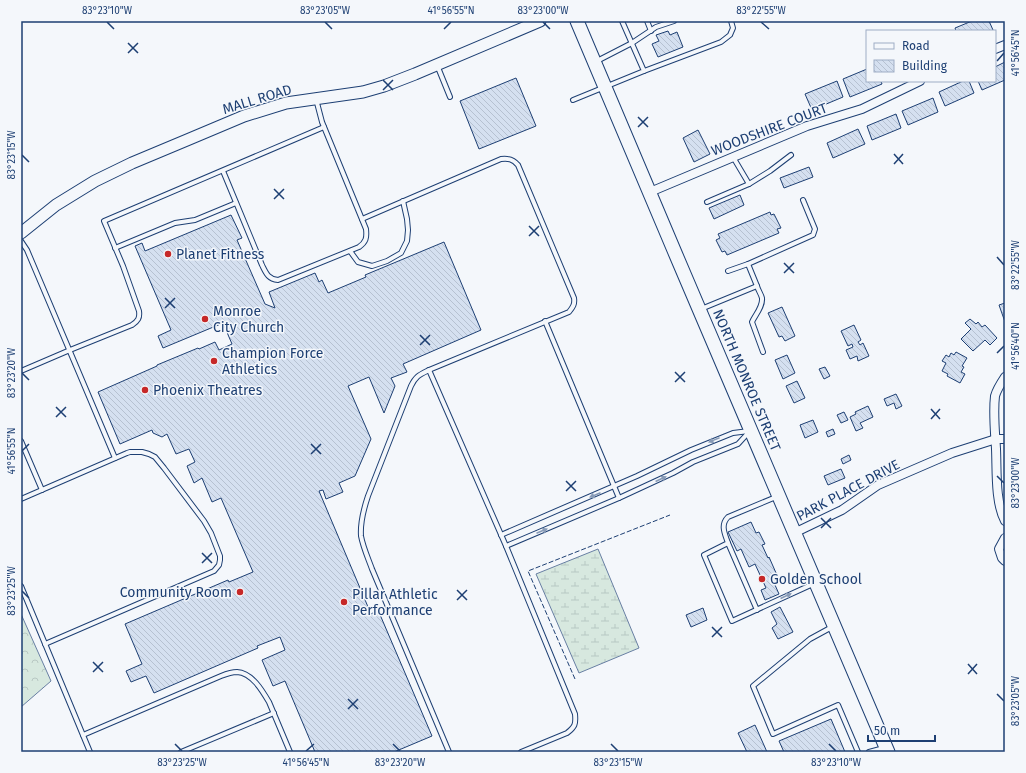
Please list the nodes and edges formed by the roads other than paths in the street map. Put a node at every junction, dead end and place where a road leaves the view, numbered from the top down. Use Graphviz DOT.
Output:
graph roads {
  1 [pos="540,21"];
  2 [pos="577,21"];
  3 [pos="622,21"];
  4 [pos="647,21"];
  5 [pos="674,21"];
  6 [pos="731,21"];
  7 [pos="651,31"];
  8 [pos="632,43"];
  9 [pos="594,62"];
  10 [pos="437,65"];
  11 [pos="644,71"];
  12 [pos="918,82"];
  13 [pos="605,87"];
  14 [pos="450,97"];
  15 [pos="316,98"];
  16 [pos="573,100"];
  17 [pos="324,127"];
  18 [pos="791,155"];
  19 [pos="733,157"];
  20 [pos="223,171"];
  21 [pos="748,184"];
  22 [pos="650,192"];
  23 [pos="802,200"];
  24 [pos="403,201"];
  25 [pos="707,202"];
  26 [pos="236,203"];
  27 [pos="362,219"];
  28 [pos="21,233"];
  29 [pos="21,241"];
  30 [pos="115,248"];
  31 [pos="350,251"];
  32 [pos="748,264"];
  33 [pos="728,271"];
  34 [pos="757,286"];
  35 [pos="699,310"];
  36 [pos="545,321"];
  37 [pos="70,350"];
  38 [pos="763,352"];
  39 [pos="429,370"];
  40 [pos="21,371"];
  41 [pos="1005,377"];
  42 [pos="751,430"];
  43 [pos="996,439"];
  44 [pos="1005,439"];
  45 [pos="21,442"];
  46 [pos="115,458"];
  47 [pos="614,486"];
  48 [pos="42,490"];
  49 [pos="778,496"];
  50 [pos="619,498"];
  51 [pos="21,499"];
  52 [pos="1005,522"];
  53 [pos="794,533"];
  54 [pos="501,535"];
  55 [pos="1005,538"];
  56 [pos="728,543"];
  57 [pos="506,546"];
  58 [pos="1005,561"];
  59 [pos="815,583"];
  60 [pos="21,586"];
  61 [pos="757,610"];
  62 [pos="834,626"];
  63 [pos="46,644"];
  64 [pos="274,713"];
  65 [pos="83,735"];
  66 [pos="887,749"];
  67 [pos="90,752"];
  68 [pos="181,752"];
  69 [pos="290,752"];
  70 [pos="449,752"];
  71 [pos="521,752"];
  72 [pos="858,752"];
  73 [pos="869,752"];
  1 -- 10 [label="street, MALL ROAD"];
  2 -- 9 [label="main road, NORTH MONROE STREET"];
  3 -- 8 [label="lane"];
  4 -- 7 [label="lane"];
  5 -- 7 [label="lane"];
  6 -- 11 [label="lane"];
  7 -- 8 [label="lane"];
  8 -- 9 [label="lane"];
  8 -- 11 [label="lane"];
  9 -- 13 [label="main road, NORTH MONROE STREET"];
  10 -- 14 [label="lane"];
  10 -- 15 [label="street, MALL ROAD"];
  11 -- 13 [label="lane"];
  12 -- 19 [label="street, WOODSHIRE COURT"];
  13 -- 16 [label="lane"];
  13 -- 22 [label="main road, NORTH MONROE STREET"];
  15 -- 17 [label="lane"];
  15 -- 28 [label="street, MALL ROAD"];
  17 -- 20 [label="lane"];
  17 -- 27 [label="lane"];
  18 -- 21 [label="lane"];
  19 -- 21 [label="lane"];
  19 -- 22 [label="street, WOODSHIRE COURT"];
  20 -- 26 [label="lane"];
  20 -- 30 [label="lane"];
  21 -- 25 [label="lane"];
  22 -- 35 [label="main road, NORTH MONROE STREET"];
  23 -- 32 [label="lane"];
  24 -- 27 [label="lane"];
  24 -- 31 [label="lane"];
  24 -- 36 [label="lane"];
  26 -- 30 [label="lane"];
  26 -- 31 [label="lane"];
  27 -- 31 [label="lane"];
  29 -- 37 [label="lane"];
  30 -- 37 [label="lane"];
  32 -- 33 [label="lane"];
  32 -- 34 [label="lane"];
  34 -- 35 [label="lane"];
  34 -- 38 [label="lane"];
  35 -- 42 [label="main road, NORTH MONROE STREET"];
  36 -- 39 [label="lane"];
  36 -- 47 [label="lane"];
  37 -- 40 [label="lane"];
  37 -- 46 [label="lane"];
  39 -- 54 [label="lane"];
  39 -- 70 [label="lane"];
  41 -- 43 [label="street"];
  42 -- 47 [label="lane, one-way"];
  42 -- 49 [label="main road, NORTH MONROE STREET"];
  50 -- 42 [label="lane, one-way"];
  43 -- 44 [label="street, PARK PLACE DRIVE"];
  43 -- 52 [label="street"];
  43 -- 53 [label="street, PARK PLACE DRIVE"];
  45 -- 48 [label="lane"];
  46 -- 48 [label="lane"];
  46 -- 63 [label="lane"];
  47 -- 50 [label="lane"];
  47 -- 54 [label="lane, one-way"];
  48 -- 51 [label="lane"];
  49 -- 53 [label="main road, NORTH MONROE STREET"];
  49 -- 56 [label="lane"];
  57 -- 50 [label="lane, one-way"];
  53 -- 59 [label="main road, NORTH MONROE STREET"];
  54 -- 57 [label="lane"];
  55 -- 58 [label="street"];
  56 -- 61 [label="lane"];
  56 -- 61 [label="lane"];
  57 -- 71 [label="lane"];
  61 -- 59 [label="lane, one-way"];
  59 -- 62 [label="main road, NORTH MONROE STREET"];
  60 -- 63 [label="lane"];
  62 -- 66 [label="main road, NORTH MONROE STREET"];
  62 -- 72 [label="lane"];
  63 -- 65 [label="lane"];
  64 -- 65 [label="lane"];
  64 -- 68 [label="lane"];
  64 -- 69 [label="lane"];
  65 -- 67 [label="lane"];
  66 -- 73 [label="lane"];
}
